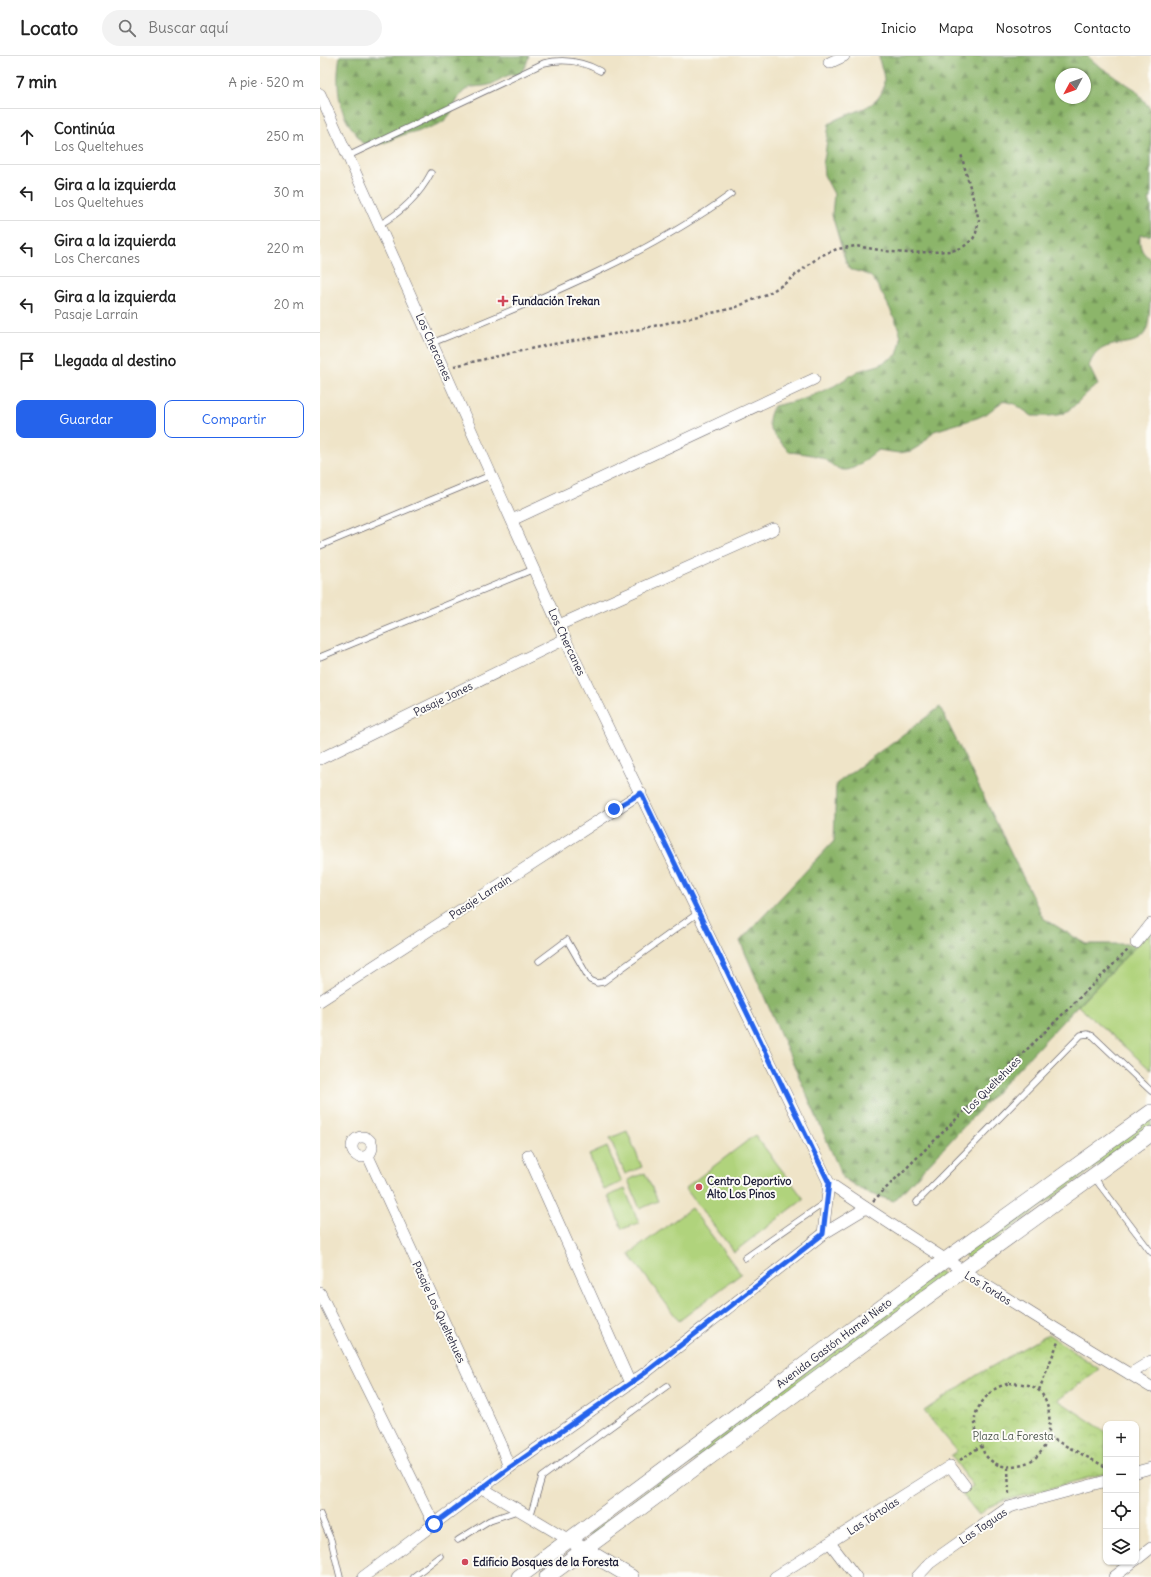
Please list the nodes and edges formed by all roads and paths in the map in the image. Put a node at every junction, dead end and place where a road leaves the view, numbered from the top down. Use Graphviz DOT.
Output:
graph roads {
  1 [pos="844,56"];
  2 [pos="829,63"];
  3 [pos="600,71"];
  4 [pos="320,94"];
  5 [pos="961,154"];
  6 [pos="348,156"];
  7 [pos="431,173"];
  8 [pos="731,194"];
  9 [pos="379,226"];
  10 [pos="432,343"];
  11 [pos="444,368"];
  12 [pos="814,379"];
  13 [pos="491,475"];
  14 [pos="512,520"];
  15 [pos="774,530"];
  16 [pos="320,546"];
  17 [pos="534,569"];
  18 [pos="559,625"];
  19 [pos="565,639"];
  20 [pos="320,657"];
  21 [pos="320,759"];
  22 [pos="641,793"];
  23 [pos="698,913"];
  24 [pos="1151,924"];
  25 [pos="1136,942"];
  26 [pos="538,961"];
  27 [pos="320,1001"];
  28 [pos="1151,1091"];
  29 [pos="1151,1112"];
  30 [pos="1151,1134"];
  31 [pos="528,1155"];
  32 [pos="368,1156"];
  33 [pos="1093,1176"];
  34 [pos="829,1183"];
  35 [pos="827,1201"];
  36 [pos="917,1202"];
  37 [pos="866,1208"];
  38 [pos="823,1234"];
  39 [pos="1151,1252"];
  40 [pos="745,1258"];
  41 [pos="945,1260"];
  42 [pos="962,1271"];
  43 [pos="320,1293"];
  44 [pos="1062,1334"];
  45 [pos="1151,1361"];
  46 [pos="1130,1374"];
  47 [pos="630,1383"];
  48 [pos="667,1386"];
  49 [pos="1151,1387"];
  50 [pos="1039,1390"];
  51 [pos="1049,1437"];
  52 [pos="981,1446"];
  53 [pos="1103,1465"];
  54 [pos="950,1466"];
  55 [pos="1008,1467"];
  56 [pos="509,1468"];
  57 [pos="1151,1468"];
  58 [pos="1139,1471"];
  59 [pos="1103,1482"];
  60 [pos="965,1486"];
  61 [pos="482,1488"];
  62 [pos="1009,1507"];
  63 [pos="520,1510"];
  64 [pos="320,1514"];
  65 [pos="530,1517"];
  66 [pos="434,1524"];
  67 [pos="458,1540"];
  68 [pos="569,1540"];
  69 [pos="830,1543"];
  70 [pos="1151,1548"];
  71 [pos="584,1549"];
  72 [pos="440,1556"];
  73 [pos="1139,1558"];
  74 [pos="1129,1565"];
  75 [pos="340,1577"];
  76 [pos="363,1577"];
  77 [pos="413,1577"];
  78 [pos="519,1577"];
  79 [pos="547,1577"];
  80 [pos="632,1577"];
  81 [pos="775,1577"];
  82 [pos="856,1577"];
  83 [pos="917,1577"];
  84 [pos="1114,1577"];
  1 -- 2 [label="street"];
  3 -- 6 [label="lane"];
  4 -- 6 [label="street, Los Chercanes"];
  5 -- 11 [label="path"];
  6 -- 9 [label="street, Los Chercanes"];
  7 -- 9 [label="lane"];
  8 -- 10 [label="lane"];
  9 -- 10 [label="street, Los Chercanes"];
  10 -- 11 [label="street, Los Chercanes"];
  11 -- 13 [label="street, Los Chercanes"];
  12 -- 14 [label="street"];
  13 -- 14 [label="street, Los Chercanes"];
  13 -- 16 [label="lane"];
  14 -- 17 [label="street, Los Chercanes"];
  15 -- 18 [label="street"];
  17 -- 18 [label="street, Los Chercanes"];
  17 -- 20 [label="lane"];
  18 -- 19 [label="street, Los Chercanes"];
  19 -- 21 [label="street, Pasaje Jones"];
  19 -- 22 [label="street, Los Chercanes"];
  22 -- 23 [label="street, Los Chercanes"];
  22 -- 27 [label="street, Pasaje Larraín"];
  23 -- 26 [label="lane"];
  23 -- 34 [label="street, Los Chercanes"];
  24 -- 25 [label="street"];
  25 -- 37 [label="path, Los Queltehues"];
  28 -- 36 [label="lane"];
  29 -- 41 [label="main road, Avenida Gastón Hamel Nieto"];
  30 -- 33 [label="main road, Avenida Gastón Hamel Nieto"];
  31 -- 47 [label="street"];
  32 -- 56 [label="street, Pasaje Los Queltehues"];
  33 -- 39 [label="lane"];
  33 -- 42 [label="main road, Avenida Gastón Hamel Nieto"];
  34 -- 35 [label="street"];
  34 -- 37 [label="street, Los Tordos"];
  35 -- 38 [label="street"];
  35 -- 40 [label="lane"];
  37 -- 38 [label="street"];
  37 -- 41 [label="street, Los Tordos"];
  38 -- 47 [label="street"];
  41 -- 42 [label="street, Los Tordos"];
  41 -- 68 [label="main road, Avenida Gastón Hamel Nieto"];
  42 -- 44 [label="street, Los Tordos"];
  42 -- 71 [label="main road, Avenida Gastón Hamel Nieto"];
  43 -- 66 [label="street"];
  44 -- 46 [label="street, Los Tordos"];
  44 -- 50 [label="path"];
  45 -- 46 [label="street"];
  46 -- 49 [label="street, Los Tordos"];
  47 -- 56 [label="street"];
  48 -- 65 [label="lane"];
  50 -- 51 [label="path"];
  50 -- 52 [label="path"];
  51 -- 53 [label="path"];
  51 -- 55 [label="path"];
  52 -- 54 [label="path"];
  52 -- 55 [label="path"];
  54 -- 60 [label="street"];
  54 -- 69 [label="street, Las Tórtolas"];
  55 -- 62 [label="path"];
  56 -- 61 [label="street"];
  57 -- 58 [label="street"];
  59 -- 62 [label="street, Las Taguas"];
  61 -- 63 [label="street"];
  61 -- 66 [label="street"];
  62 -- 83 [label="street, Las Taguas"];
  63 -- 65 [label="street"];
  63 -- 67 [label="lane"];
  64 -- 75 [label="lane"];
  65 -- 68 [label="street"];
  66 -- 76 [label="street"];
  68 -- 71 [label="main road"];
  68 -- 78 [label="main road, Avenida Gastón Hamel Nieto"];
  69 -- 81 [label="street, Las Tórtolas"];
  69 -- 82 [label="street"];
  70 -- 73 [label="street"];
  71 -- 79 [label="main road, Avenida Gastón Hamel Nieto"];
  71 -- 80 [label="main road"];
  72 -- 77 [label="lane"];
  74 -- 84 [label="street"];
}
